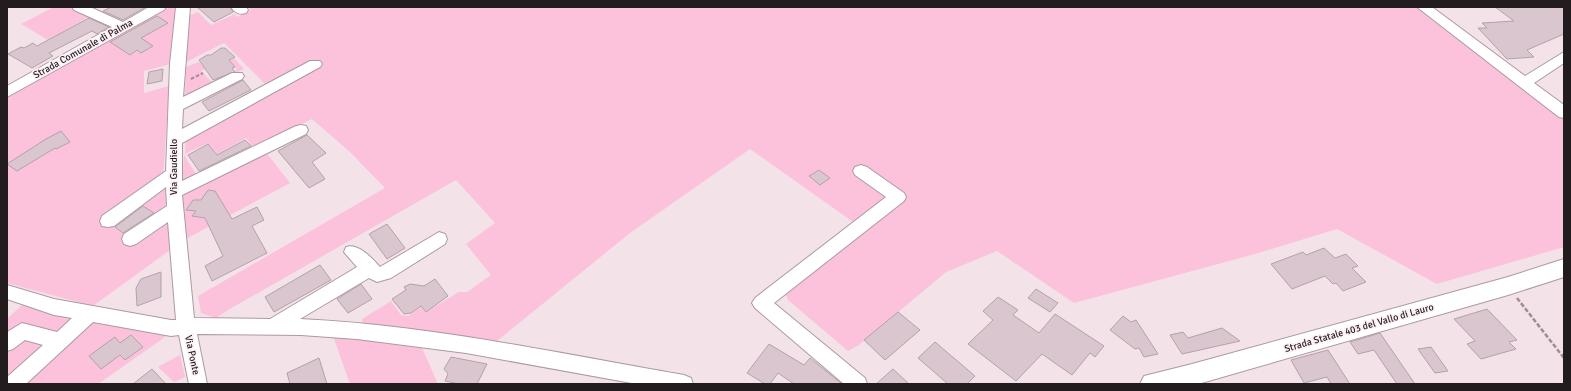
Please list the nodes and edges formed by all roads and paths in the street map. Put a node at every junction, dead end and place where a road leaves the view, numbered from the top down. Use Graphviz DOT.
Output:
graph roads {
  1 [pos="183,7"];
  2 [pos="1424,7"];
  3 [pos="87,8"];
  4 [pos="154,8"];
  5 [pos="123,27"];
  6 [pos="1564,57"];
  7 [pos="315,64"];
  8 [pos="237,76"];
  9 [pos="1524,83"];
  10 [pos="7,92"];
  11 [pos="176,106"];
  12 [pos="1564,113"];
  13 [pos="301,130"];
  14 [pos="174,140"];
  15 [pos="860,171"];
  16 [pos="173,174"];
  17 [pos="174,192"];
  18 [pos="175,209"];
  19 [pos="108,221"];
  20 [pos="130,239"];
  21 [pos="439,239"];
  22 [pos="352,252"];
  23 [pos="371,268"];
  24 [pos="1564,268"];
  25 [pos="1508,286"];
  26 [pos="7,292"];
  27 [pos="89,314"];
  28 [pos="186,326"];
  29 [pos="274,326"];
  30 [pos="60,341"];
  31 [pos="7,343"];
  32 [pos="1564,358"];
  33 [pos="196,383"];
  34 [pos="13,384"];
  35 [pos="684,384"];
  36 [pos="858,384"];
  37 [pos="1152,384"];
  1 -- 11 [label="street, Via Gaudiello"];
  2 -- 9 [label="street"];
  3 -- 5 [label="street"];
  4 -- 5 [label="street, Strada Comunale di Palma"];
  5 -- 10 [label="street, Strada Comunale di Palma"];
  6 -- 9 [label="street"];
  7 -- 14 [label="street"];
  8 -- 11 [label="street"];
  9 -- 12 [label="street"];
  11 -- 14 [label="street, Via Gaudiello"];
  13 -- 17 [label="street"];
  14 -- 16 [label="street, Via Gaudiello"];
  15 -- 36 [label="street"];
  16 -- 17 [label="street, Via Gaudiello"];
  16 -- 19 [label="street"];
  17 -- 18 [label="street, Via Gaudiello"];
  18 -- 20 [label="street"];
  18 -- 28 [label="street, Via Gaudiello"];
  21 -- 23 [label="street"];
  22 -- 23 [label="street"];
  23 -- 29 [label="street"];
  24 -- 25 [label="main road, Strada Statale 403 del Vallo di Lauro"];
  25 -- 32 [label="path"];
  25 -- 37 [label="main road, Strada Statale 403 del Vallo di Lauro"];
  26 -- 27 [label="street"];
  27 -- 28 [label="street"];
  27 -- 30 [label="street"];
  28 -- 29 [label="street"];
  28 -- 33 [label="street, Via Ponte"];
  29 -- 35 [label="street"];
  30 -- 31 [label="street"];
  30 -- 34 [label="street"];
}
